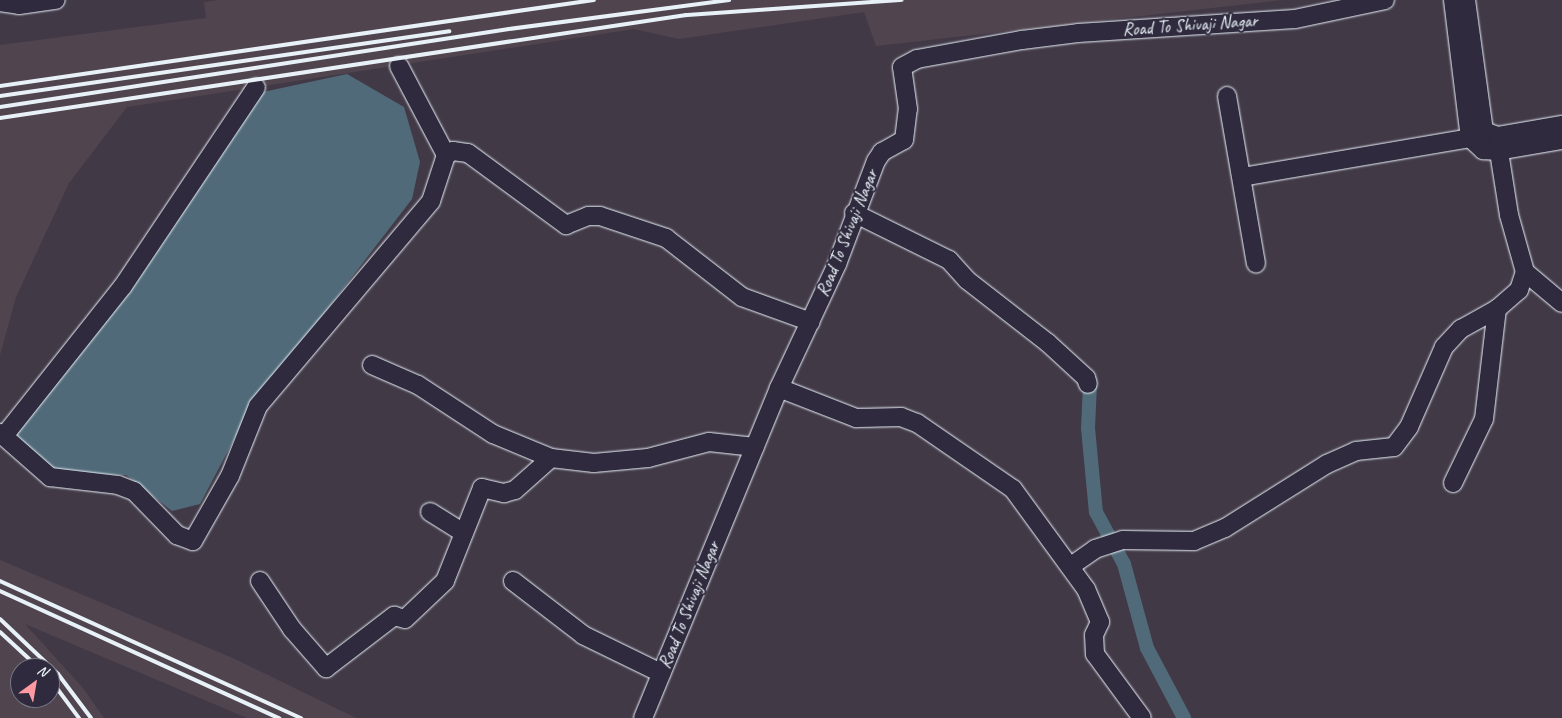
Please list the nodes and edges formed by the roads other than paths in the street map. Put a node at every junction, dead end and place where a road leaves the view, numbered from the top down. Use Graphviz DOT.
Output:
graph roads {
  1 [pos="56,0"];
  2 [pos="1385,0"];
  3 [pos="1453,0"];
  4 [pos="1466,0"];
  5 [pos="0,2"];
  6 [pos="399,66"];
  7 [pos="256,87"];
  8 [pos="1227,96"];
  9 [pos="1562,125"];
  10 [pos="1487,139"];
  11 [pos="1562,140"];
  12 [pos="446,155"];
  13 [pos="1242,177"];
  14 [pos="854,213"];
  15 [pos="1256,264"];
  16 [pos="1525,272"];
  17 [pos="1562,303"];
  18 [pos="1497,309"];
  19 [pos="811,322"];
  20 [pos="372,365"];
  21 [pos="1088,384"];
  22 [pos="779,388"];
  23 [pos="2,434"];
  24 [pos="755,447"];
  25 [pos="551,458"];
  26 [pos="1453,483"];
  27 [pos="430,512"];
  28 [pos="463,533"];
  29 [pos="1071,566"];
  30 [pos="260,581"];
  31 [pos="513,581"];
  32 [pos="661,673"];
  33 [pos="642,718"];
  34 [pos="1142,718"];
  1 -- 5 [label="street"];
  2 -- 14 [label="street, Road To Shivaji Nagar"];
  3 -- 10 [label="street"];
  4 -- 10 [label="street"];
  6 -- 12 [label="street"];
  7 -- 23 [label="street"];
  8 -- 13 [label="street"];
  9 -- 10 [label="street"];
  10 -- 11 [label="street"];
  10 -- 13 [label="street"];
  10 -- 16 [label="street"];
  12 -- 19 [label="street"];
  12 -- 23 [label="street"];
  13 -- 15 [label="street"];
  14 -- 19 [label="street, Road To Shivaji Nagar"];
  14 -- 21 [label="street"];
  16 -- 17 [label="street"];
  16 -- 18 [label="street"];
  18 -- 26 [label="street"];
  18 -- 29 [label="street"];
  19 -- 22 [label="street, Road To Shivaji Nagar"];
  20 -- 25 [label="street"];
  22 -- 24 [label="street, Road To Shivaji Nagar"];
  22 -- 29 [label="street"];
  24 -- 25 [label="street"];
  24 -- 32 [label="street, Road To Shivaji Nagar"];
  25 -- 28 [label="street"];
  27 -- 28 [label="street"];
  28 -- 30 [label="street"];
  29 -- 34 [label="street"];
  31 -- 32 [label="street"];
  32 -- 33 [label="street, Road To Shivaji Nagar"];
}
